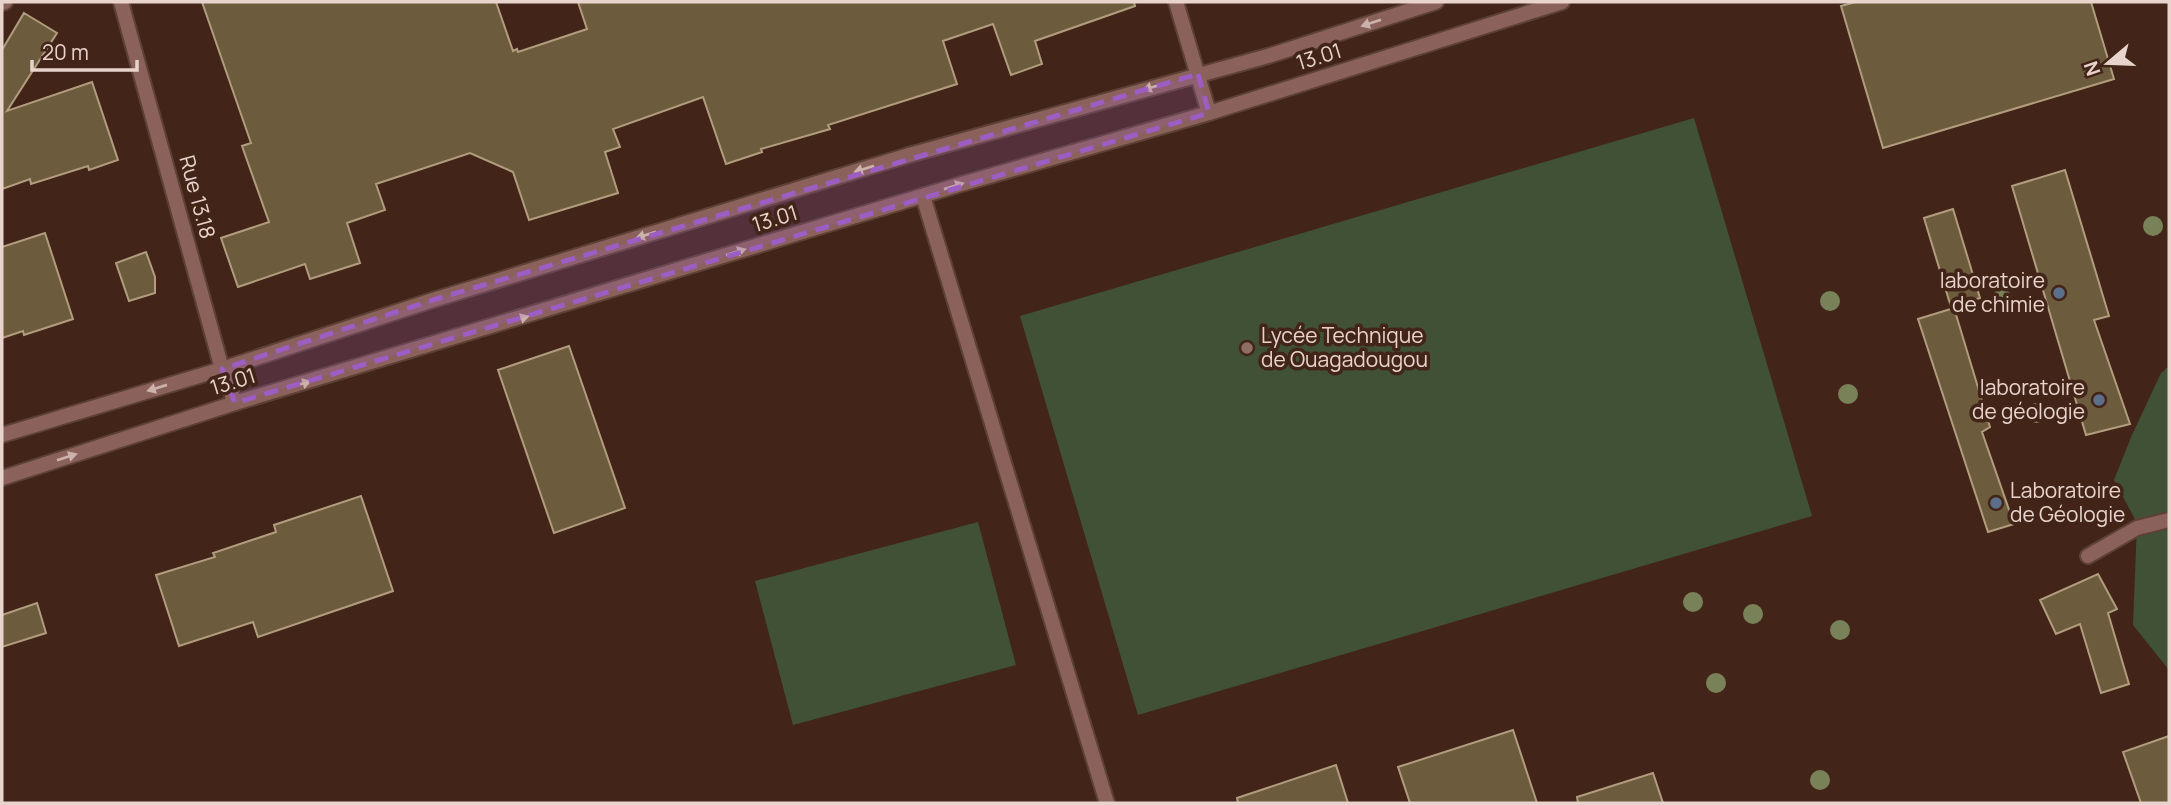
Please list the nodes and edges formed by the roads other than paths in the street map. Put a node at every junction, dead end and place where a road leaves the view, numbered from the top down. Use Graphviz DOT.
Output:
graph roads {
  1 [pos="121,2"];
  2 [pos="1176,2"];
  3 [pos="1436,2"];
  4 [pos="1562,2"];
  5 [pos="1198,74"];
  6 [pos="1209,113"];
  7 [pos="923,195"];
  8 [pos="222,369"];
  9 [pos="235,403"];
  10 [pos="2,435"];
  11 [pos="2,478"];
  12 [pos="2169,520"];
  13 [pos="2088,556"];
  14 [pos="1107,803"];
  1 -- 8 [label="street, Rue 13.18"];
  2 -- 5 [label="street"];
  3 -- 5 [label="street, 13.01, one-way"];
  4 -- 6 [label="street, 13.01"];
  5 -- 6 [label="street"];
  5 -- 8 [label="street, 13.01, one-way"];
  7 -- 6 [label="street, 13.01, one-way"];
  9 -- 7 [label="street, 13.01, one-way"];
  7 -- 14 [label="street"];
  8 -- 9 [label="street, Rue 13.18"];
  8 -- 10 [label="street, 13.01, one-way"];
  11 -- 9 [label="street, 13.01, one-way"];
  12 -- 13 [label="street"];
}
